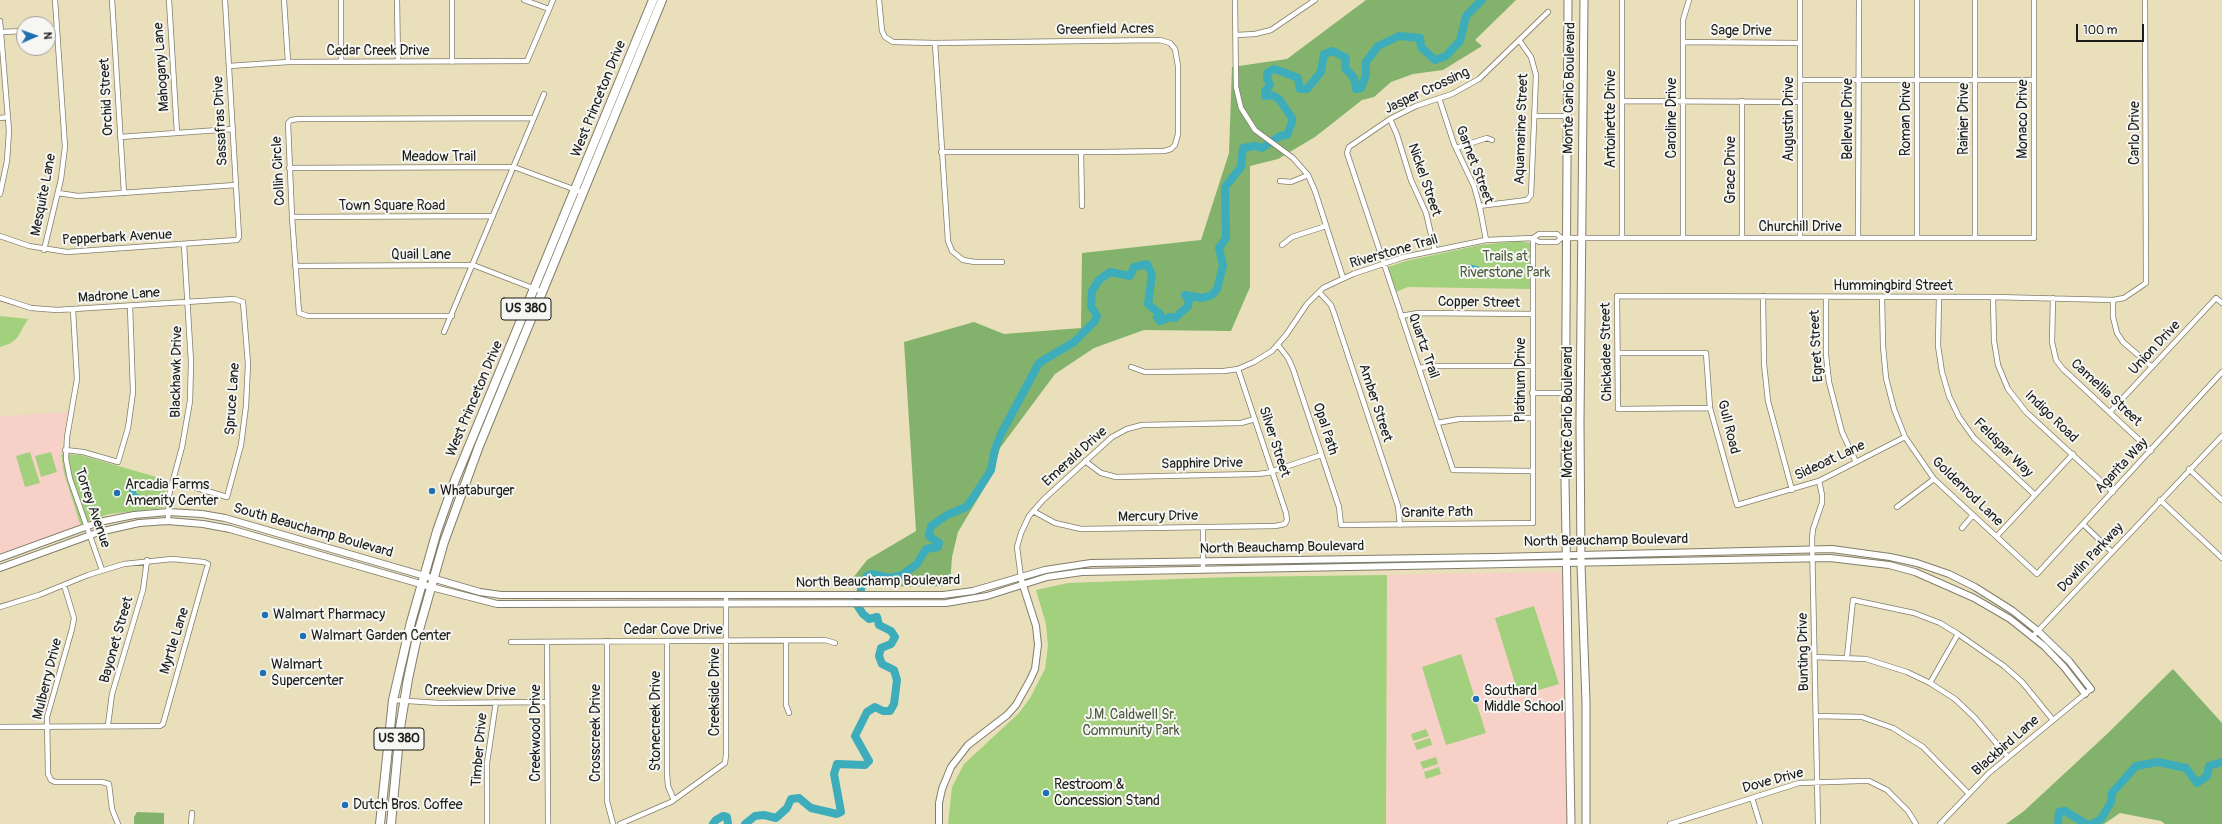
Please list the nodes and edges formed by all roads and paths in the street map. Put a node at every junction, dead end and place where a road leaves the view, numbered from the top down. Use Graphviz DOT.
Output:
graph roads {
  1 [pos="55,0"];
  2 [pos="112,0"];
  3 [pos="169,0"];
  4 [pos="225,0"];
  5 [pos="284,0"];
  6 [pos="341,0"];
  7 [pos="397,0"];
  8 [pos="452,0"];
  9 [pos="524,0"];
  10 [pos="553,0"];
  11 [pos="653,0"];
  12 [pos="662,0"];
  13 [pos="879,0"];
  14 [pos="1235,0"];
  15 [pos="1316,0"];
  16 [pos="1568,0"];
  17 [pos="1584,0"];
  18 [pos="1622,0"];
  19 [pos="1689,0"];
  20 [pos="1800,0"];
  21 [pos="1859,0"];
  22 [pos="1917,0"];
  23 [pos="1975,0"];
  24 [pos="2034,0"];
  25 [pos="2145,0"];
  26 [pos="1310,2"];
  27 [pos="549,9"];
  28 [pos="1548,12"];
  29 [pos="0,21"];
  30 [pos="57,29"];
  31 [pos="16,31"];
  32 [pos="1,32"];
  33 [pos="1236,35"];
  34 [pos="1519,40"];
  35 [pos="1683,42"];
  36 [pos="935,43"];
  37 [pos="1800,43"];
  38 [pos="1,59"];
  39 [pos="288,62"];
  40 [pos="341,62"];
  41 [pos="398,62"];
  42 [pos="452,62"];
  43 [pos="229,66"];
  44 [pos="1800,80"];
  45 [pos="1859,80"];
  46 [pos="1917,80"];
  47 [pos="1975,80"];
  48 [pos="2034,80"];
  49 [pos="544,94"];
  50 [pos="1439,98"];
  51 [pos="1622,101"];
  52 [pos="1682,101"];
  53 [pos="1742,101"];
  54 [pos="1800,102"];
  55 [pos="1535,116"];
  56 [pos="1567,116"];
  57 [pos="8,117"];
  58 [pos="0,118"];
  59 [pos="534,118"];
  60 [pos="1390,119"];
  61 [pos="233,129"];
  62 [pos="177,133"];
  63 [pos="120,137"];
  64 [pos="1492,140"];
  65 [pos="1456,148"];
  66 [pos="941,152"];
  67 [pos="1081,152"];
  68 [pos="1347,153"];
  69 [pos="289,168"];
  70 [pos="514,168"];
  71 [pos="1308,175"];
  72 [pos="2,177"];
  73 [pos="1280,181"];
  74 [pos="236,185"];
  75 [pos="580,192"];
  76 [pos="58,193"];
  77 [pos="124,193"];
  78 [pos="0,194"];
  79 [pos="1082,206"];
  80 [pos="1479,206"];
  81 [pos="493,216"];
  82 [pos="292,218"];
  83 [pos="1326,226"];
  84 [pos="0,236"];
  85 [pos="1533,238"];
  86 [pos="1564,238"];
  87 [pos="1582,238"];
  88 [pos="1622,238"];
  89 [pos="1683,238"];
  90 [pos="1742,238"];
  91 [pos="1800,238"];
  92 [pos="1858,238"];
  93 [pos="1916,238"];
  94 [pos="1975,238"];
  95 [pos="2034,238"];
  96 [pos="237,240"];
  97 [pos="1486,240"];
  98 [pos="184,245"];
  99 [pos="1282,245"];
  100 [pos="44,250"];
  101 [pos="1435,250"];
  102 [pos="1002,262"];
  103 [pos="1384,263"];
  104 [pos="2146,265"];
  105 [pos="295,266"];
  106 [pos="473,266"];
  107 [pos="1343,278"];
  108 [pos="534,289"];
  109 [pos="543,292"];
  110 [pos="1319,292"];
  111 [pos="1617,296"];
  112 [pos="1763,296"];
  113 [pos="1826,297"];
  114 [pos="1882,297"];
  115 [pos="1939,297"];
  116 [pos="1993,297"];
  117 [pos="0,298"];
  118 [pos="2053,298"];
  119 [pos="2113,300"];
  120 [pos="241,301"];
  121 [pos="188,302"];
  122 [pos="2222,303"];
  123 [pos="130,306"];
  124 [pos="73,310"];
  125 [pos="1533,314"];
  126 [pos="452,316"];
  127 [pos="1402,316"];
  128 [pos="444,332"];
  129 [pos="1278,345"];
  130 [pos="1618,353"];
  131 [pos="1532,366"];
  132 [pos="1130,367"];
  133 [pos="2152,367"];
  134 [pos="1419,368"];
  135 [pos="1238,369"];
  136 [pos="2222,372"];
  137 [pos="1532,393"];
  138 [pos="1564,394"];
  139 [pos="487,405"];
  140 [pos="495,408"];
  141 [pos="1710,408"];
  142 [pos="2110,412"];
  143 [pos="1532,418"];
  144 [pos="1254,419"];
  145 [pos="1437,423"];
  146 [pos="2222,436"];
  147 [pos="1905,437"];
  148 [pos="65,450"];
  149 [pos="2151,451"];
  150 [pos="2073,454"];
  151 [pos="1321,455"];
  152 [pos="1085,461"];
  153 [pos="1856,462"];
  154 [pos="2189,469"];
  155 [pos="1272,471"];
  156 [pos="1532,471"];
  157 [pos="1934,479"];
  158 [pos="173,481"];
  159 [pos="1819,481"];
  160 [pos="1792,490"];
  161 [pos="2113,492"];
  162 [pos="2035,495"];
  163 [pos="2160,500"];
  164 [pos="2222,500"];
  165 [pos="1738,505"];
  166 [pos="1897,507"];
  167 [pos="1033,511"];
  168 [pos="168,512"];
  169 [pos="1974,515"];
  170 [pos="168,521"];
  171 [pos="1287,522"];
  172 [pos="1533,523"];
  173 [pos="2083,524"];
  174 [pos="1341,525"];
  175 [pos="1400,525"];
  176 [pos="86,526"];
  177 [pos="1203,527"];
  178 [pos="1962,528"];
  179 [pos="261,529"];
  180 [pos="89,535"];
  181 [pos="1997,536"];
  182 [pos="259,537"];
  183 [pos="321,545"];
  184 [pos="1813,548"];
  185 [pos="2112,552"];
  186 [pos="318,554"];
  187 [pos="1566,554"];
  188 [pos="1581,554"];
  189 [pos="0,558"];
  190 [pos="1813,558"];
  191 [pos="2222,558"];
  192 [pos="147,560"];
  193 [pos="1203,561"];
  194 [pos="1567,564"];
  195 [pos="1581,564"];
  196 [pos="0,568"];
  197 [pos="102,570"];
  198 [pos="1203,570"];
  199 [pos="2037,574"];
  200 [pos="424,575"];
  201 [pos="434,578"];
  202 [pos="1020,578"];
  203 [pos="422,584"];
  204 [pos="64,585"];
  205 [pos="1023,585"];
  206 [pos="431,587"];
  207 [pos="516,595"];
  208 [pos="726,595"];
  209 [pos="497,604"];
  210 [pos="726,604"];
  211 [pos="0,607"];
  212 [pos="2038,631"];
  213 [pos="1958,634"];
  214 [pos="2032,637"];
  215 [pos="607,641"];
  216 [pos="667,641"];
  217 [pos="726,641"];
  218 [pos="786,641"];
  219 [pos="511,642"];
  220 [pos="547,642"];
  221 [pos="835,643"];
  222 [pos="1847,656"];
  223 [pos="1815,657"];
  224 [pos="1930,683"];
  225 [pos="2091,689"];
  226 [pos="2085,694"];
  227 [pos="393,700"];
  228 [pos="404,701"];
  229 [pos="496,702"];
  230 [pos="547,702"];
  231 [pos="789,713"];
  232 [pos="1816,716"];
  233 [pos="2053,720"];
  234 [pos="47,725"];
  235 [pos="108,725"];
  236 [pos="0,727"];
  237 [pos="2008,757"];
  238 [pos="1817,782"];
  239 [pos="1969,794"];
  240 [pos="1752,798"];
  241 [pos="674,800"];
  242 [pos="192,812"];
  243 [pos="118,824"];
  244 [pos="191,824"];
  245 [pos="380,824"];
  246 [pos="391,824"];
  247 [pos="487,824"];
  248 [pos="548,824"];
  249 [pos="613,824"];
  250 [pos="620,824"];
  251 [pos="938,824"];
  252 [pos="1571,824"];
  253 [pos="1586,824"];
  254 [pos="1670,824"];
  255 [pos="1760,824"];
  256 [pos="1818,824"];
  257 [pos="1916,824"];
  258 [pos="1940,824"];
  1 -- 30 [label="street, Mesquite Lane"];
  2 -- 63 [label="street, Orchid Street"];
  3 -- 62 [label="street, Mahogany Lane"];
  4 -- 43 [label="street, Sassafras Drive"];
  5 -- 39 [label="street"];
  6 -- 40 [label="street"];
  7 -- 41 [label="street"];
  8 -- 42 [label="street"];
  9 -- 27 [label="street"];
  10 -- 27 [label="street"];
  11 -- 75 [label="highway, West Princeton Drive / US 380"];
  12 -- 75 [label="highway, West Princeton Drive / US 380"];
  13 -- 36 [label="street, Greenfield Acres"];
  14 -- 33 [label="street"];
  15 -- 26 [label="street"];
  16 -- 56 [label="main road, Monte Carlo Boulevard"];
  17 -- 87 [label="main road, Monte Carlo Boulevard"];
  18 -- 51 [label="street, Antoinette Drive"];
  19 -- 35 [label="street, Caroline Drive"];
  20 -- 37 [label="street, Augustin Drive"];
  21 -- 45 [label="street, Bellevue Drive"];
  22 -- 46 [label="street, Roman Drive"];
  23 -- 47 [label="street, Rainier Drive"];
  24 -- 48 [label="street, Monaco Drive"];
  25 -- 104 [label="street, Carlo Drive"];
  26 -- 33 [label="street"];
  27 -- 42 [label="street, Cedar Creek Drive"];
  28 -- 34 [label="street, Jasper Crossing"];
  29 -- 32 [label="street"];
  30 -- 76 [label="street, Mesquite Lane"];
  31 -- 32 [label="street"];
  32 -- 38 [label="street"];
  33 -- 71 [label="street"];
  34 -- 50 [label="street, Jasper Crossing"];
  34 -- 55 [label="street, Aquamarine Street"];
  35 -- 37 [label="street, Sage Drive"];
  35 -- 52 [label="street, Caroline Drive"];
  36 -- 66 [label="street"];
  36 -- 67 [label="street, Greenfield Acres"];
  37 -- 44 [label="street, Augustin Drive"];
  38 -- 57 [label="street"];
  39 -- 40 [label="street, Cedar Creek Drive"];
  39 -- 43 [label="street, Cedar Creek Drive"];
  40 -- 41 [label="street, Cedar Creek Drive"];
  41 -- 42 [label="street, Cedar Creek Drive"];
  43 -- 61 [label="street, Sassafras Drive"];
  44 -- 45 [label="street"];
  44 -- 54 [label="street, Augustin Drive"];
  45 -- 46 [label="street"];
  45 -- 92 [label="street, Bellevue Drive"];
  46 -- 47 [label="street"];
  46 -- 93 [label="street, Roman Drive"];
  47 -- 48 [label="street"];
  47 -- 94 [label="street, Rainier Drive"];
  48 -- 95 [label="street, Monaco Drive"];
  49 -- 59 [label="street"];
  50 -- 60 [label="street, Jasper Crossing"];
  50 -- 65 [label="street, Garnet Street"];
  51 -- 52 [label="street"];
  51 -- 88 [label="street, Antoinette Drive"];
  52 -- 53 [label="street"];
  52 -- 89 [label="street, Caroline Drive"];
  53 -- 54 [label="street"];
  53 -- 90 [label="street, Grace Drive"];
  54 -- 91 [label="street, Augustin Drive"];
  55 -- 56 [label="street"];
  55 -- 80 [label="street, Aquamarine Street"];
  56 -- 86 [label="main road, Monte Carlo Boulevard"];
  57 -- 58 [label="street"];
  57 -- 72 [label="street"];
  59 -- 69 [label="street, Collin Circle"];
  59 -- 70 [label="street"];
  60 -- 68 [label="street, Jasper Crossing"];
  60 -- 101 [label="street, Nickel Street"];
  61 -- 62 [label="street"];
  61 -- 74 [label="street, Sassafras Drive"];
  62 -- 63 [label="street"];
  63 -- 77 [label="street, Orchid Street"];
  64 -- 65 [label="street"];
  65 -- 80 [label="street, Garnet Street"];
  66 -- 67 [label="street, Greenfield Acres"];
  66 -- 102 [label="street"];
  67 -- 79 [label="street"];
  68 -- 103 [label="street, Quartz Trail"];
  69 -- 70 [label="street, Meadow Trail"];
  69 -- 82 [label="street, Collin Circle"];
  70 -- 75 [label="street, Meadow Trail"];
  70 -- 81 [label="street"];
  71 -- 73 [label="street"];
  71 -- 83 [label="street"];
  72 -- 78 [label="street"];
  74 -- 77 [label="street"];
  74 -- 96 [label="street, Sassafras Drive"];
  75 -- 108 [label="highway, West Princeton Drive / US 380"];
  75 -- 109 [label="highway, West Princeton Drive / US 380"];
  76 -- 77 [label="street"];
  76 -- 100 [label="street, Mesquite Lane"];
  80 -- 97 [label="street, Garnet Street"];
  81 -- 82 [label="street, Town Square Road"];
  81 -- 106 [label="street"];
  82 -- 105 [label="street, Collin Circle"];
  83 -- 99 [label="street"];
  83 -- 107 [label="street"];
  84 -- 100 [label="street, Pepperbark Avenue"];
  85 -- 86 [label="street, Riverstone Trail"];
  85 -- 86 [label="street, Riverstone Trail"];
  85 -- 97 [label="street, Riverstone Trail"];
  85 -- 125 [label="street, Platinum Drive"];
  86 -- 87 [label="street, Churchill Drive"];
  86 -- 138 [label="main road, Monte Carlo Boulevard"];
  87 -- 88 [label="street, Churchill Drive"];
  87 -- 188 [label="main road, Monte Carlo Boulevard"];
  88 -- 89 [label="street, Churchill Drive"];
  89 -- 90 [label="street, Churchill Drive"];
  90 -- 91 [label="street, Churchill Drive"];
  91 -- 92 [label="street, Churchill Drive"];
  92 -- 93 [label="street, Churchill Drive"];
  93 -- 94 [label="street, Churchill Drive"];
  94 -- 95 [label="street, Churchill Drive"];
  96 -- 98 [label="street, Pepperbark Avenue"];
  97 -- 101 [label="street, Riverstone Trail"];
  98 -- 100 [label="street, Pepperbark Avenue"];
  98 -- 121 [label="street, Blackhawk Drive"];
  101 -- 103 [label="street, Riverstone Trail"];
  103 -- 107 [label="street, Riverstone Trail"];
  103 -- 127 [label="street, Quartz Trail"];
  104 -- 119 [label="street, Hummingbird Street"];
  105 -- 106 [label="street, Quail Lane"];
  105 -- 126 [label="street, Collin Circle"];
  106 -- 108 [label="street, Quail Lane"];
  106 -- 126 [label="street"];
  107 -- 110 [label="street, Riverstone Trail"];
  108 -- 109 [label="street, Quail Lane"];
  108 -- 139 [label="highway, West Princeton Drive / US 380"];
  109 -- 140 [label="highway, West Princeton Drive / US 380"];
  110 -- 129 [label="street, Riverstone Trail"];
  110 -- 175 [label="street, Amber Street"];
  111 -- 112 [label="street, Hummingbird Street"];
  111 -- 130 [label="street, Chickadee Street"];
  112 -- 113 [label="street, Hummingbird Street"];
  112 -- 160 [label="street"];
  113 -- 114 [label="street, Hummingbird Street"];
  113 -- 153 [label="street, Egret Street"];
  114 -- 115 [label="street, Hummingbird Street"];
  114 -- 147 [label="street, Goldenrod Lane"];
  115 -- 116 [label="street, Hummingbird Street"];
  115 -- 162 [label="street, Feldspar Way"];
  116 -- 118 [label="street, Hummingbird Street"];
  116 -- 150 [label="street, Indigo Road"];
  117 -- 124 [label="street, Madrone Lane"];
  118 -- 119 [label="street, Hummingbird Street"];
  118 -- 142 [label="street, Camellia Street"];
  119 -- 133 [label="street"];
  120 -- 121 [label="street, Madrone Lane"];
  120 -- 158 [label="street, Spruce Lane"];
  121 -- 123 [label="street, Madrone Lane"];
  121 -- 158 [label="street, Blackhawk Drive"];
  122 -- 133 [label="street, Union Drive"];
  123 -- 124 [label="street, Madrone Lane"];
  123 -- 148 [label="street"];
  124 -- 148 [label="street, Torrey Avenue"];
  125 -- 127 [label="street, Copper Street"];
  125 -- 131 [label="street, Platinum Drive"];
  126 -- 128 [label="street"];
  127 -- 134 [label="street, Quartz Trail"];
  129 -- 135 [label="street, Riverstone Trail"];
  129 -- 151 [label="street, Opal Path"];
  130 -- 141 [label="street, Gull Road"];
  130 -- 141 [label="street, Chickadee Street"];
  131 -- 134 [label="street"];
  131 -- 137 [label="street, Platinum Drive"];
  132 -- 135 [label="street, Riverstone Trail"];
  133 -- 142 [label="street, Union Drive"];
  134 -- 145 [label="street, Quartz Trail"];
  135 -- 144 [label="street, Silver Street"];
  136 -- 149 [label="street, Agarita Way"];
  137 -- 138 [label="street"];
  137 -- 143 [label="street, Platinum Drive"];
  138 -- 187 [label="main road, Monte Carlo Boulevard"];
  139 -- 140 [label="highway"];
  139 -- 200 [label="highway, West Princeton Drive / US 380"];
  140 -- 201 [label="highway, West Princeton Drive / US 380"];
  141 -- 165 [label="street, Gull Road"];
  142 -- 149 [label="street, Camellia Street"];
  143 -- 145 [label="street"];
  143 -- 156 [label="street, Platinum Drive"];
  144 -- 152 [label="street, Emerald Drive"];
  144 -- 155 [label="street, Silver Street"];
  145 -- 156 [label="street, Quartz Trail"];
  146 -- 154 [label="street, Dowlin Parkway"];
  147 -- 153 [label="street, Sideoat Lane"];
  147 -- 157 [label="street, Goldenrod Lane"];
  148 -- 176 [label="street, Torrey Avenue"];
  149 -- 161 [label="street, Agarita Way"];
  150 -- 161 [label="street, Indigo Road"];
  150 -- 162 [label="street"];
  151 -- 155 [label="street, Sapphire Drive"];
  151 -- 174 [label="street, Opal Path"];
  152 -- 155 [label="street, Sapphire Drive"];
  152 -- 167 [label="street, Emerald Drive"];
  153 -- 159 [label="street, Sideoat Lane"];
  154 -- 163 [label="street, Dowlin Parkway"];
  154 -- 164 [label="street"];
  155 -- 171 [label="street, Silver Street"];
  156 -- 172 [label="street, Platinum Drive"];
  157 -- 166 [label="street"];
  157 -- 169 [label="street, Goldenrod Lane"];
  158 -- 168 [label="street, Blackhawk Drive"];
  159 -- 160 [label="street, Sideoat Lane"];
  159 -- 184 [label="street, Bunting Drive"];
  160 -- 165 [label="street, Sideoat Lane"];
  161 -- 173 [label="street, Agarita Way"];
  162 -- 181 [label="street"];
  163 -- 185 [label="street, Dowlin Parkway"];
  163 -- 191 [label="street"];
  167 -- 177 [label="street, Mercury Drive"];
  167 -- 202 [label="street, Emerald Drive"];
  168 -- 170 [label="street, Blackhawk Drive"];
  168 -- 176 [label="street, South Beauchamp Boulevard"];
  168 -- 179 [label="street, South Beauchamp Boulevard"];
  169 -- 178 [label="street"];
  169 -- 181 [label="street, Goldenrod Lane"];
  170 -- 180 [label="street, South Beauchamp Boulevard"];
  170 -- 182 [label="street, South Beauchamp Boulevard"];
  171 -- 177 [label="street, Mercury Drive"];
  172 -- 175 [label="street, Granite Path"];
  173 -- 185 [label="street"];
  173 -- 199 [label="street, Agarita Way"];
  174 -- 175 [label="street, Granite Path"];
  176 -- 180 [label="street, Torrey Avenue"];
  176 -- 189 [label="street, South Beauchamp Boulevard"];
  177 -- 193 [label="street"];
  179 -- 182 [label="street"];
  179 -- 183 [label="street, South Beauchamp Boulevard"];
  180 -- 196 [label="street, South Beauchamp Boulevard"];
  180 -- 197 [label="street, Torrey Avenue"];
  181 -- 199 [label="street, Goldenrod Lane"];
  182 -- 186 [label="street, South Beauchamp Boulevard"];
  183 -- 186 [label="street"];
  183 -- 200 [label="street, South Beauchamp Boulevard"];
  184 -- 188 [label="street, North Beauchamp Boulevard"];
  184 -- 190 [label="street, Bunting Drive"];
  184 -- 212 [label="street, North Beauchamp Boulevard"];
  185 -- 212 [label="street, Dowlin Parkway"];
  186 -- 203 [label="street, South Beauchamp Boulevard"];
  187 -- 188 [label="street, North Beauchamp Boulevard"];
  187 -- 193 [label="street, North Beauchamp Boulevard"];
  187 -- 194 [label="main road, Monte Carlo Boulevard"];
  188 -- 195 [label="main road, Monte Carlo Boulevard"];
  190 -- 195 [label="street, North Beauchamp Boulevard"];
  190 -- 214 [label="street, North Beauchamp Boulevard"];
  190 -- 223 [label="street, Bunting Drive"];
  192 -- 197 [label="street"];
  192 -- 235 [label="street, Bayonet Street"];
  192 -- 235 [label="street, Myrtle Lane"];
  193 -- 198 [label="street"];
  193 -- 202 [label="street, North Beauchamp Boulevard"];
  194 -- 195 [label="street, North Beauchamp Boulevard"];
  194 -- 198 [label="street, North Beauchamp Boulevard"];
  194 -- 252 [label="main road, Monte Carlo Boulevard"];
  195 -- 253 [label="main road, Monte Carlo Boulevard"];
  197 -- 204 [label="street"];
  198 -- 205 [label="street, North Beauchamp Boulevard"];
  200 -- 201 [label="street, South Beauchamp Boulevard"];
  200 -- 203 [label="highway, West Princeton Drive / US 380"];
  201 -- 206 [label="highway, West Princeton Drive / US 380"];
  201 -- 207 [label="street, North Beauchamp Boulevard"];
  202 -- 205 [label="street"];
  202 -- 208 [label="street, North Beauchamp Boulevard"];
  203 -- 206 [label="street, South Beauchamp Boulevard"];
  203 -- 227 [label="highway, West Princeton Drive / US 380"];
  204 -- 211 [label="street"];
  204 -- 234 [label="street, Mulberry Drive"];
  205 -- 210 [label="street, North Beauchamp Boulevard"];
  205 -- 251 [label="street"];
  206 -- 209 [label="street, North Beauchamp Boulevard"];
  206 -- 228 [label="highway, West Princeton Drive / US 380"];
  207 -- 208 [label="street, North Beauchamp Boulevard"];
  207 -- 209 [label="street"];
  208 -- 210 [label="street, Creekside Drive"];
  209 -- 210 [label="street, North Beauchamp Boulevard"];
  210 -- 217 [label="street, Creekside Drive"];
  212 -- 214 [label="street, Dowlin Parkway"];
  212 -- 225 [label="street, North Beauchamp Boulevard"];
  213 -- 222 [label="street"];
  213 -- 224 [label="street"];
  213 -- 233 [label="street"];
  214 -- 226 [label="street, North Beauchamp Boulevard"];
  215 -- 216 [label="street, Cedar Cove Drive"];
  215 -- 220 [label="street, Cedar Cove Drive"];
  215 -- 249 [label="street, Crosscreek Drive"];
  216 -- 217 [label="street, Cedar Cove Drive"];
  216 -- 241 [label="street, Stonecreek Drive"];
  217 -- 218 [label="street, Cedar Cove Drive"];
  217 -- 241 [label="street, Creekside Drive"];
  218 -- 221 [label="street, Cedar Cove Drive"];
  218 -- 231 [label="street"];
  219 -- 220 [label="street, Cedar Cove Drive"];
  220 -- 230 [label="street, Creekwood Drive"];
  222 -- 223 [label="street"];
  222 -- 224 [label="street"];
  223 -- 232 [label="street, Bunting Drive"];
  224 -- 237 [label="street"];
  225 -- 226 [label="street, Blackbird Lane"];
  226 -- 233 [label="street, Blackbird Lane"];
  227 -- 228 [label="street, Creekview Drive"];
  227 -- 245 [label="highway, West Princeton Drive / US 380"];
  228 -- 229 [label="street, Creekview Drive"];
  228 -- 246 [label="highway, West Princeton Drive / US 380"];
  229 -- 230 [label="street, Creekview Drive"];
  229 -- 247 [label="street, Timber Drive"];
  230 -- 248 [label="street, Creekwood Drive"];
  232 -- 238 [label="street, Bunting Drive"];
  232 -- 239 [label="street"];
  233 -- 237 [label="street, Blackbird Lane"];
  234 -- 235 [label="street"];
  234 -- 236 [label="street"];
  234 -- 243 [label="street, Mulberry Drive"];
  237 -- 239 [label="street, Blackbird Lane"];
  238 -- 240 [label="street, Dove Drive"];
  238 -- 256 [label="street, Bunting Drive"];
  238 -- 257 [label="street, Dove Drive"];
  239 -- 258 [label="street, Blackbird Lane"];
  240 -- 254 [label="street, Dove Drive"];
  240 -- 255 [label="street"];
  241 -- 250 [label="street"];
  242 -- 244 [label="street"];
}
